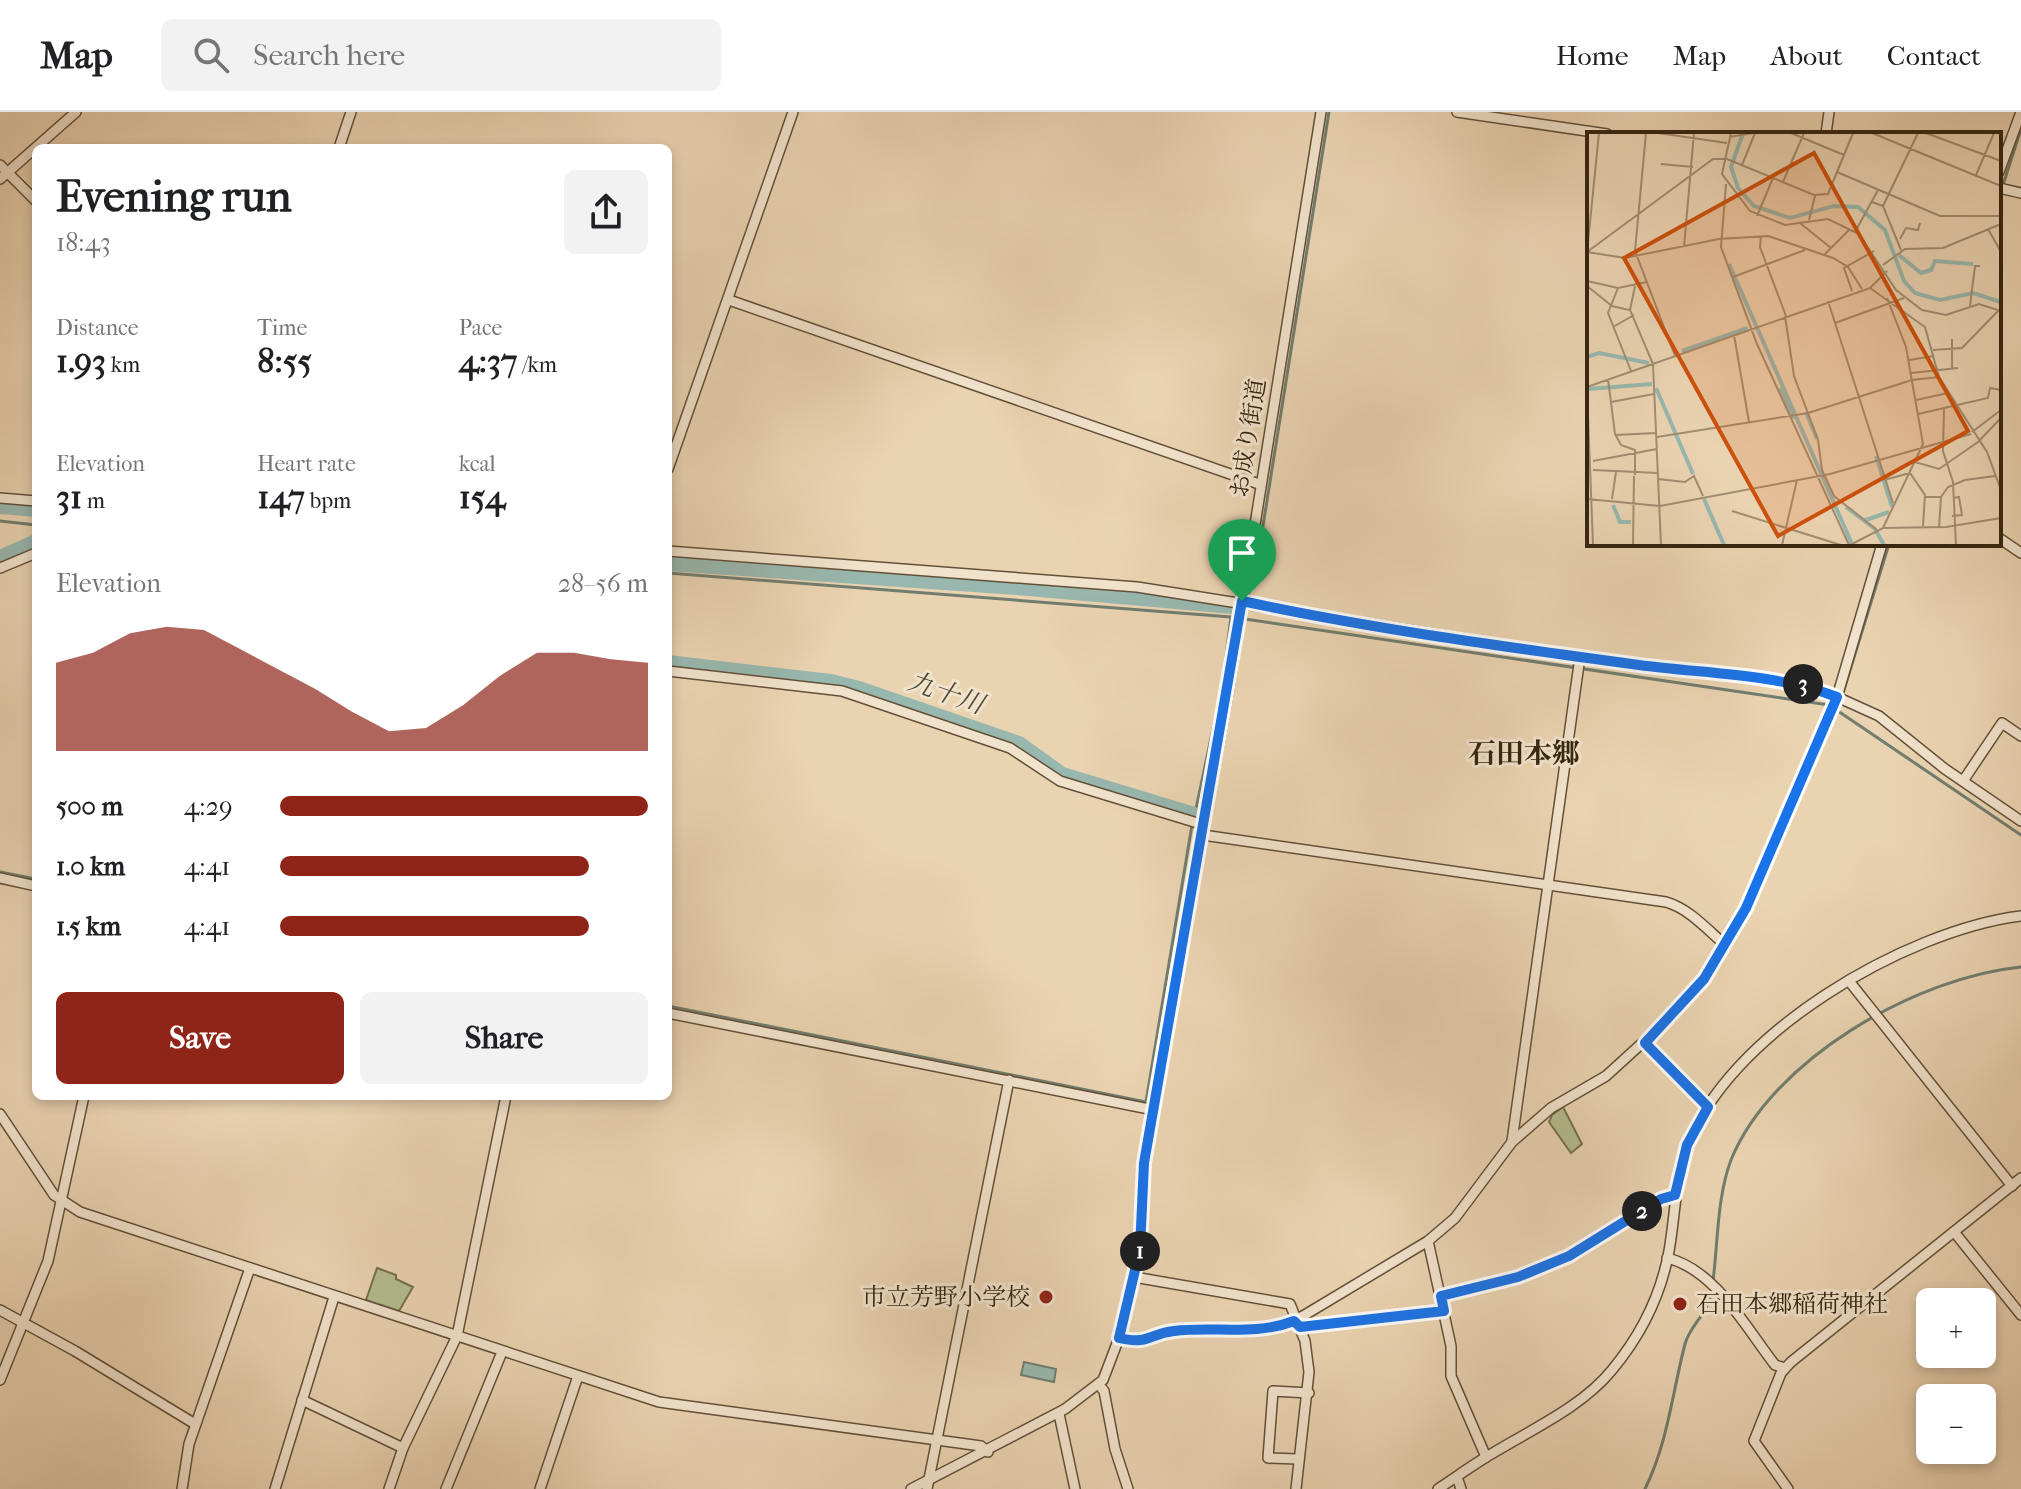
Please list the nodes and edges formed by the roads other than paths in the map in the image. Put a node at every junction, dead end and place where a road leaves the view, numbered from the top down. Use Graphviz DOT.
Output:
graph roads {
  1 [pos="76,112"];
  2 [pos="351,112"];
  3 [pos="793,112"];
  4 [pos="1321,112"];
  5 [pos="1457,112"];
  6 [pos="1829,112"];
  7 [pos="2021,112"];
  8 [pos="1593,132"];
  9 [pos="1826,132"];
  10 [pos="37,144"];
  11 [pos="340,144"];
  12 [pos="32,148"];
  13 [pos="2001,167"];
  14 [pos="2,172"];
  15 [pos="2001,188"];
  16 [pos="2021,193"];
  17 [pos="32,198"];
  18 [pos="729,300"];
  19 [pos="672,458"];
  20 [pos="1259,484"];
  21 [pos="0,498"];
  22 [pos="32,501"];
  23 [pos="2001,539"];
  24 [pos="1881,546"];
  25 [pos="672,551"];
  26 [pos="2021,553"];
  27 [pos="32,555"];
  28 [pos="0,568"];
  29 [pos="1242,601"];
  30 [pos="1580,657"];
  31 [pos="672,671"];
  32 [pos="1837,697"];
  33 [pos="2021,736"];
  34 [pos="1963,781"];
  35 [pos="2021,821"];
  36 [pos="1204,830"];
  37 [pos="0,878"];
  38 [pos="1547,884"];
  39 [pos="32,885"];
  40 [pos="2021,916"];
  41 [pos="1725,945"];
  42 [pos="1849,981"];
  43 [pos="672,1014"];
  44 [pos="1645,1043"];
  45 [pos="1009,1080"];
  46 [pos="83,1100"];
  47 [pos="505,1100"];
  48 [pos="1708,1107"];
  49 [pos="1154,1110"];
  50 [pos="0,1114"];
  51 [pos="1512,1142"];
  52 [pos="2021,1178"];
  53 [pos="2012,1186"];
  54 [pos="1675,1195"];
  55 [pos="63,1202"];
  56 [pos="1955,1233"];
  57 [pos="1428,1241"];
  58 [pos="1667,1258"];
  59 [pos="250,1268"];
  60 [pos="1134,1277"];
  61 [pos="1441,1296"];
  62 [pos="334,1297"];
  63 [pos="0,1310"];
  64 [pos="1444,1311"];
  65 [pos="2021,1315"];
  66 [pos="25,1323"];
  67 [pos="1297,1324"];
  68 [pos="457,1336"];
  69 [pos="1119,1338"];
  70 [pos="502,1352"];
  71 [pos="1785,1368"];
  72 [pos="578,1376"];
  73 [pos="0,1380"];
  74 [pos="1099,1385"];
  75 [pos="1309,1393"];
  76 [pos="302,1400"];
  77 [pos="1059,1414"];
  78 [pos="195,1424"];
  79 [pos="936,1439"];
  80 [pos="403,1448"];
  81 [pos="988,1452"];
  82 [pos="1486,1457"];
  83 [pos="1298,1459"];
  84 [pos="1457,1477"];
  85 [pos="928,1485"];
  86 [pos="182,1489"];
  87 [pos="275,1489"];
  88 [pos="389,1489"];
  89 [pos="446,1489"];
  90 [pos="540,1489"];
  91 [pos="911,1489"];
  92 [pos="1075,1489"];
  93 [pos="1128,1489"];
  94 [pos="1296,1489"];
  95 [pos="1438,1489"];
  96 [pos="1461,1489"];
  97 [pos="1788,1489"];
  1 -- 10 [label="street"];
  2 -- 11 [label="street"];
  3 -- 18 [label="street"];
  4 -- 20 [label="street, お成り街道"];
  5 -- 8 [label="street"];
  6 -- 9 [label="street"];
  7 -- 13 [label="street"];
  12 -- 14 [label="street"];
  14 -- 17 [label="street"];
  15 -- 16 [label="street"];
  18 -- 19 [label="street"];
  18 -- 20 [label="street"];
  20 -- 29 [label="street, お成り街道"];
  21 -- 22 [label="street"];
  23 -- 26 [label="street"];
  24 -- 32 [label="street"];
  25 -- 29 [label="street"];
  27 -- 28 [label="street"];
  29 -- 30 [label="street"];
  29 -- 36 [label="street, お成り街道"];
  30 -- 32 [label="street"];
  30 -- 38 [label="street"];
  31 -- 36 [label="street"];
  32 -- 34 [label="street"];
  32 -- 41 [label="street"];
  33 -- 34 [label="street"];
  34 -- 35 [label="street"];
  36 -- 38 [label="street"];
  36 -- 49 [label="street, お成り街道"];
  37 -- 39 [label="street"];
  38 -- 41 [label="street"];
  38 -- 51 [label="street"];
  40 -- 42 [label="street"];
  41 -- 44 [label="street"];
  42 -- 48 [label="street"];
  42 -- 53 [label="street"];
  43 -- 45 [label="street"];
  44 -- 48 [label="street"];
  44 -- 51 [label="street"];
  45 -- 49 [label="street"];
  45 -- 79 [label="street"];
  46 -- 55 [label="street"];
  47 -- 68 [label="street"];
  48 -- 54 [label="street"];
  49 -- 60 [label="street, お成り街道"];
  50 -- 55 [label="street"];
  51 -- 57 [label="street"];
  52 -- 53 [label="street"];
  53 -- 56 [label="street"];
  54 -- 58 [label="street"];
  54 -- 61 [label="street"];
  55 -- 59 [label="street"];
  55 -- 66 [label="street"];
  56 -- 65 [label="street"];
  56 -- 71 [label="street"];
  57 -- 61 [label="street"];
  57 -- 67 [label="street"];
  58 -- 71 [label="street"];
  58 -- 82 [label="street"];
  59 -- 62 [label="street"];
  59 -- 78 [label="street"];
  60 -- 67 [label="street"];
  60 -- 69 [label="street, お成り街道"];
  61 -- 64 [label="street"];
  62 -- 68 [label="street"];
  62 -- 76 [label="street"];
  63 -- 66 [label="street"];
  64 -- 67 [label="street"];
  64 -- 82 [label="street"];
  66 -- 73 [label="street"];
  66 -- 78 [label="street"];
  67 -- 69 [label="street"];
  67 -- 75 [label="street"];
  68 -- 70 [label="street"];
  68 -- 80 [label="street"];
  69 -- 74 [label="street, お成り街道"];
  70 -- 72 [label="street"];
  70 -- 89 [label="street"];
  71 -- 97 [label="street"];
  72 -- 79 [label="street"];
  72 -- 90 [label="street"];
  74 -- 77 [label="street"];
  74 -- 93 [label="street"];
  75 -- 83 [label="street"];
  75 -- 83 [label="street"];
  76 -- 80 [label="street"];
  76 -- 87 [label="street"];
  77 -- 81 [label="street"];
  77 -- 92 [label="street"];
  78 -- 86 [label="street"];
  79 -- 81 [label="street"];
  79 -- 85 [label="street"];
  80 -- 88 [label="street"];
  81 -- 85 [label="street"];
  82 -- 84 [label="street"];
  83 -- 94 [label="street"];
  84 -- 95 [label="street"];
  84 -- 96 [label="street"];
  85 -- 91 [label="street"];
}
